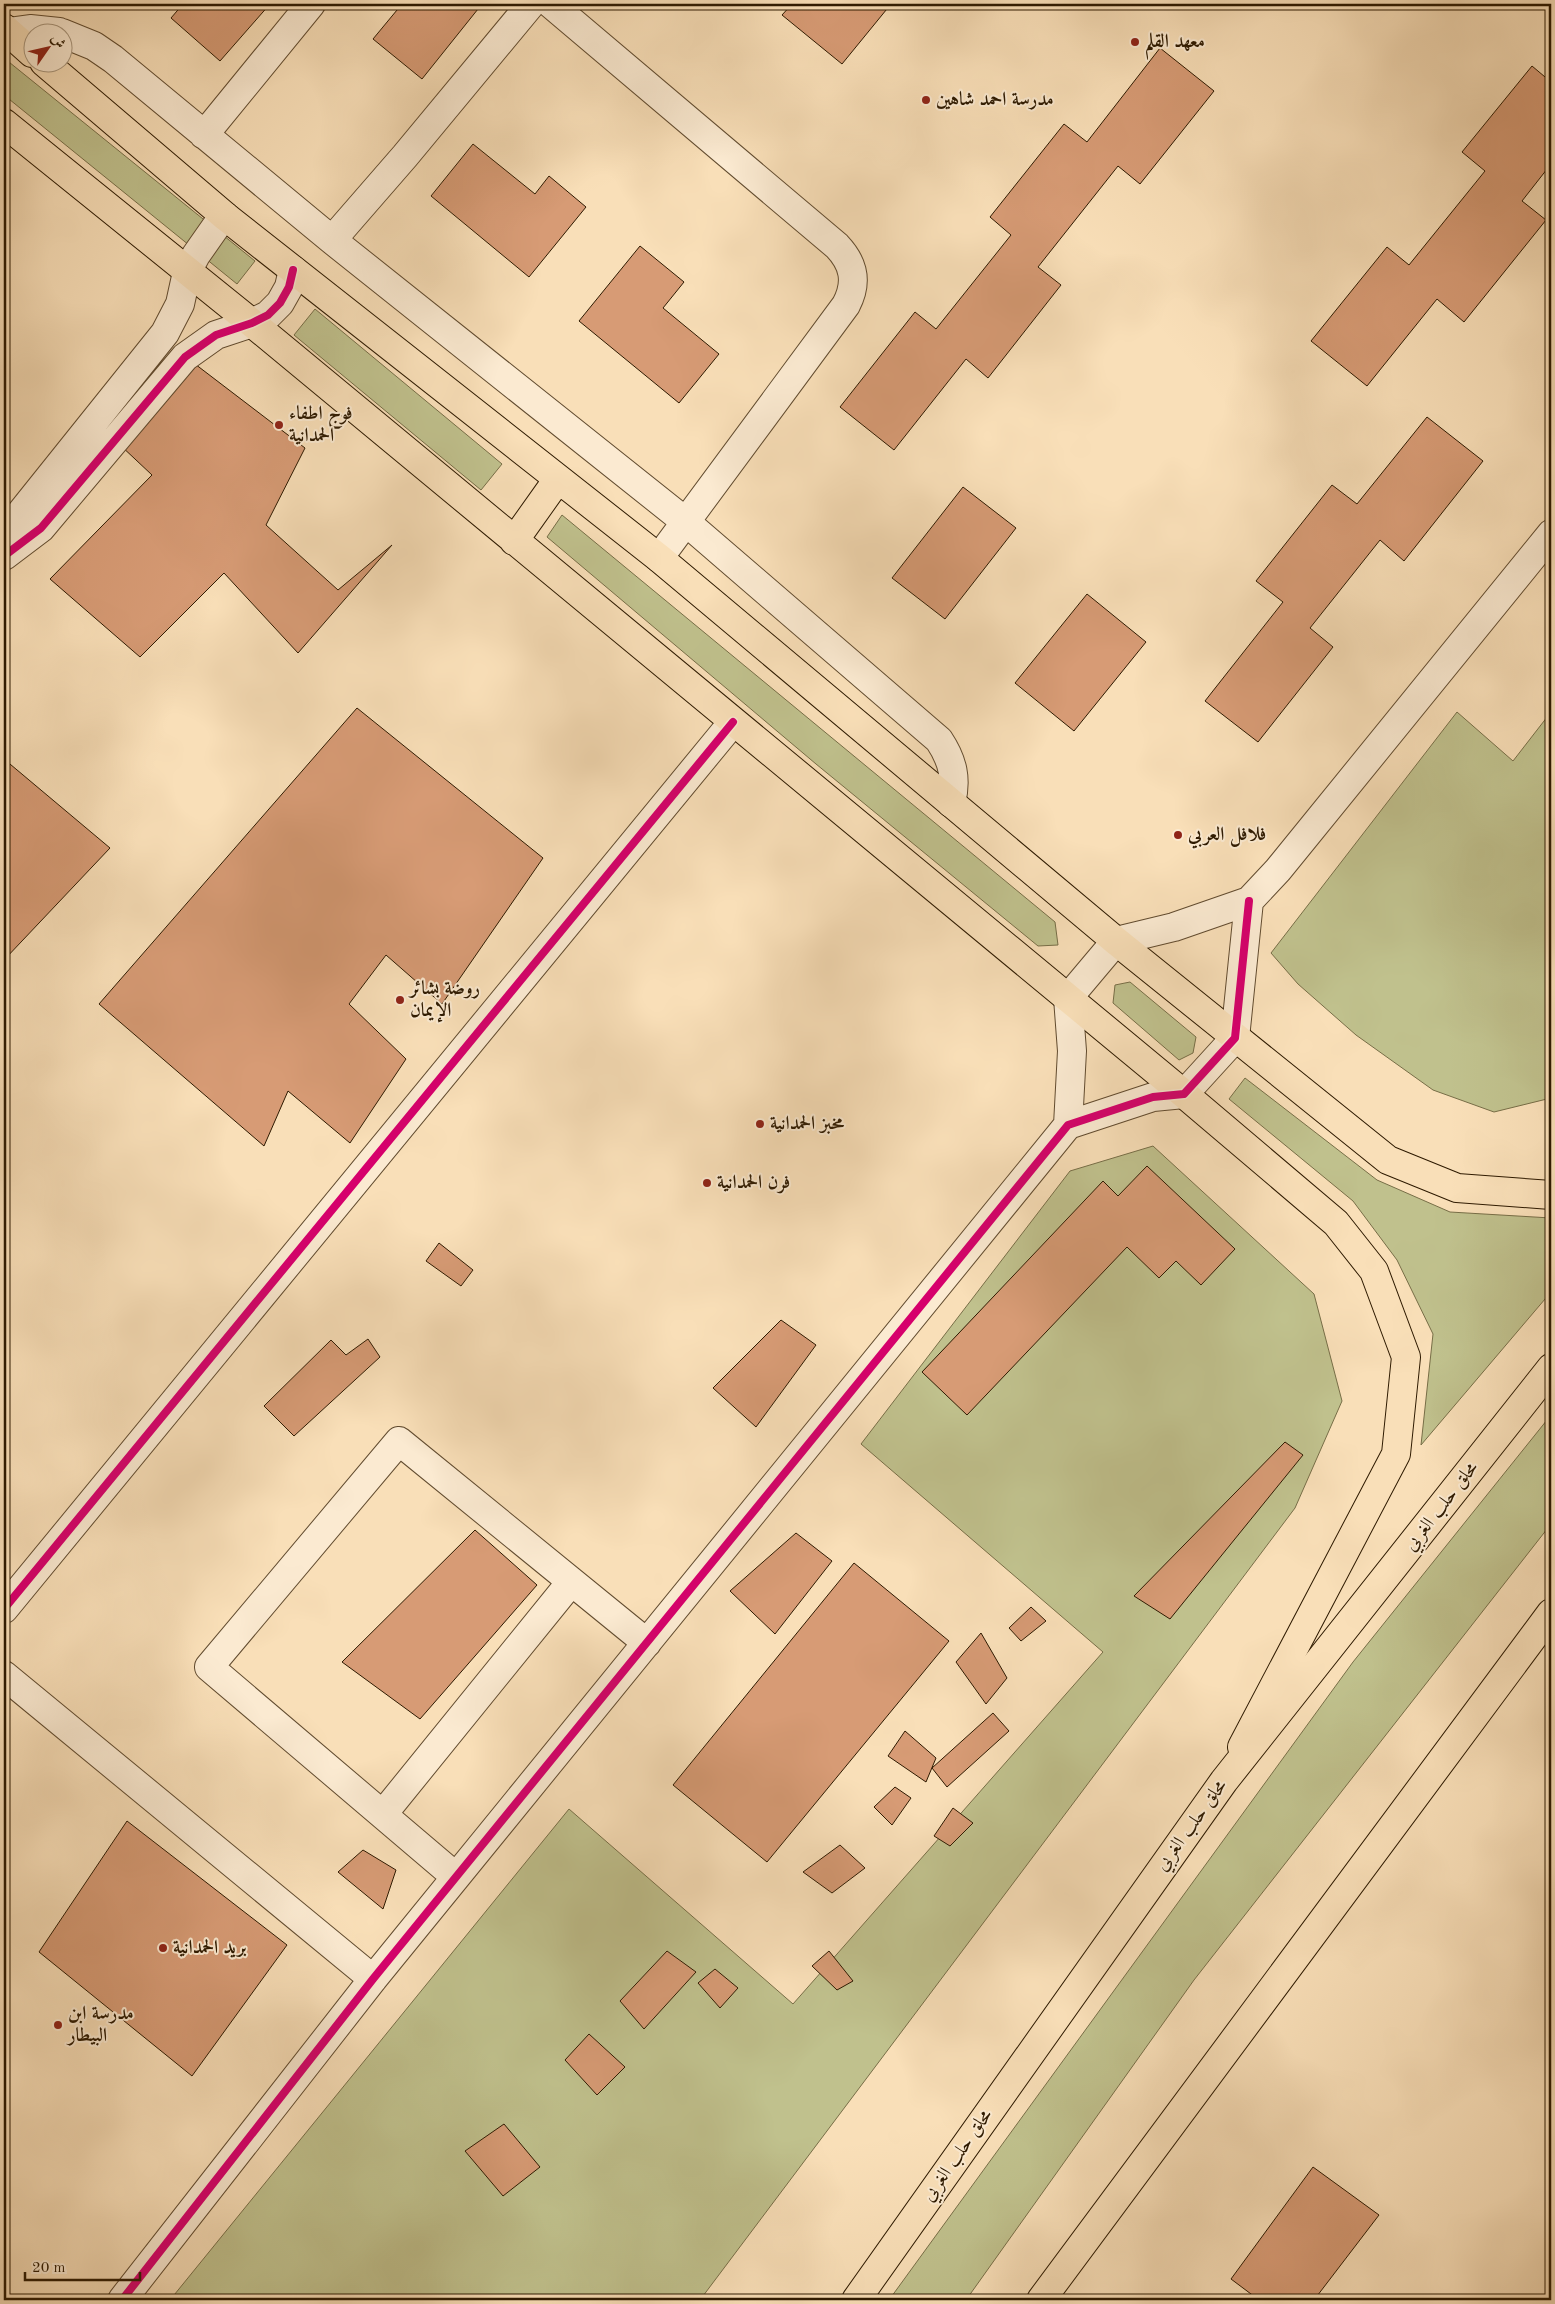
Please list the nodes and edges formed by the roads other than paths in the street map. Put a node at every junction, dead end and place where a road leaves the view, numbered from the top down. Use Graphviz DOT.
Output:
graph roads {
  1 [pos="311,4"];
  2 [pos="531,4"];
  3 [pos="551,4"];
  4 [pos="22,29"];
  5 [pos="6,30"];
  6 [pos="72,37"];
  7 [pos="22,44"];
  8 [pos="56,72"];
  9 [pos="4,123"];
  10 [pos="204,135"];
  11 [pos="226,217"];
  12 [pos="332,240"];
  13 [pos="293,270"];
  14 [pos="187,272"];
  15 [pos="252,323"];
  16 [pos="558,479"];
  17 [pos="686,522"];
  18 [pos="1551,534"];
  19 [pos="514,541"];
  20 [pos="4,556"];
  21 [pos="659,558"];
  22 [pos="733,722"];
  23 [pos="951,803"];
  24 [pos="1250,900"];
  25 [pos="1116,941"];
  26 [pos="1068,998"];
  27 [pos="1235,1038"];
  28 [pos="1184,1094"];
  29 [pos="1068,1125"];
  30 [pos="1551,1195"];
  31 [pos="1551,1368"];
  32 [pos="571,1582"];
  33 [pos="4,1609"];
  34 [pos="1551,1613"];
  35 [pos="647,1643"];
  36 [pos="4,1675"];
  37 [pos="1224,1781"];
  38 [pos="383,1814"];
  39 [pos="456,1877"];
  40 [pos="373,1979"];
  41 [pos="122,2300"];
  42 [pos="856,2300"];
  43 [pos="1041,2300"];
  1 -- 10 [label="street"];
  2 -- 12 [label="street"];
  3 -- 17 [label="street"];
  4 -- 5 [label="street"];
  5 -- 7 [label="main road"];
  6 -- 10 [label="street"];
  8 -- 11 [label="main road"];
  9 -- 14 [label="main road"];
  10 -- 12 [label="street"];
  11 -- 13 [label="main road"];
  11 -- 14 [label="street"];
  12 -- 17 [label="street"];
  13 -- 15 [label="street"];
  13 -- 16 [label="main road"];
  14 -- 15 [label="main road"];
  14 -- 20 [label="street"];
  15 -- 19 [label="main road"];
  15 -- 20 [label="street"];
  16 -- 19 [label="main road"];
  16 -- 21 [label="main road"];
  17 -- 21 [label="street"];
  17 -- 23 [label="street"];
  18 -- 24 [label="street"];
  19 -- 22 [label="main road"];
  21 -- 23 [label="main road"];
  22 -- 26 [label="main road"];
  22 -- 33 [label="street"];
  23 -- 25 [label="main road"];
  24 -- 25 [label="street"];
  24 -- 27 [label="street"];
  25 -- 26 [label="street"];
  25 -- 27 [label="main road"];
  26 -- 28 [label="main road"];
  26 -- 29 [label="street"];
  27 -- 28 [label="street"];
  27 -- 30 [label="main road"];
  28 -- 29 [label="street"];
  28 -- 37 [label="main road"];
  29 -- 35 [label="street"];
  31 -- 37 [label="main road, محلق حلب الغربي"];
  32 -- 35 [label="street"];
  32 -- 38 [label="street"];
  32 -- 38 [label="street"];
  34 -- 43 [label="main road"];
  35 -- 39 [label="street"];
  36 -- 40 [label="street"];
  37 -- 42 [label="main road, محلق حلب الغربي"];
  38 -- 39 [label="street"];
  39 -- 40 [label="street"];
  40 -- 41 [label="street"];
}
